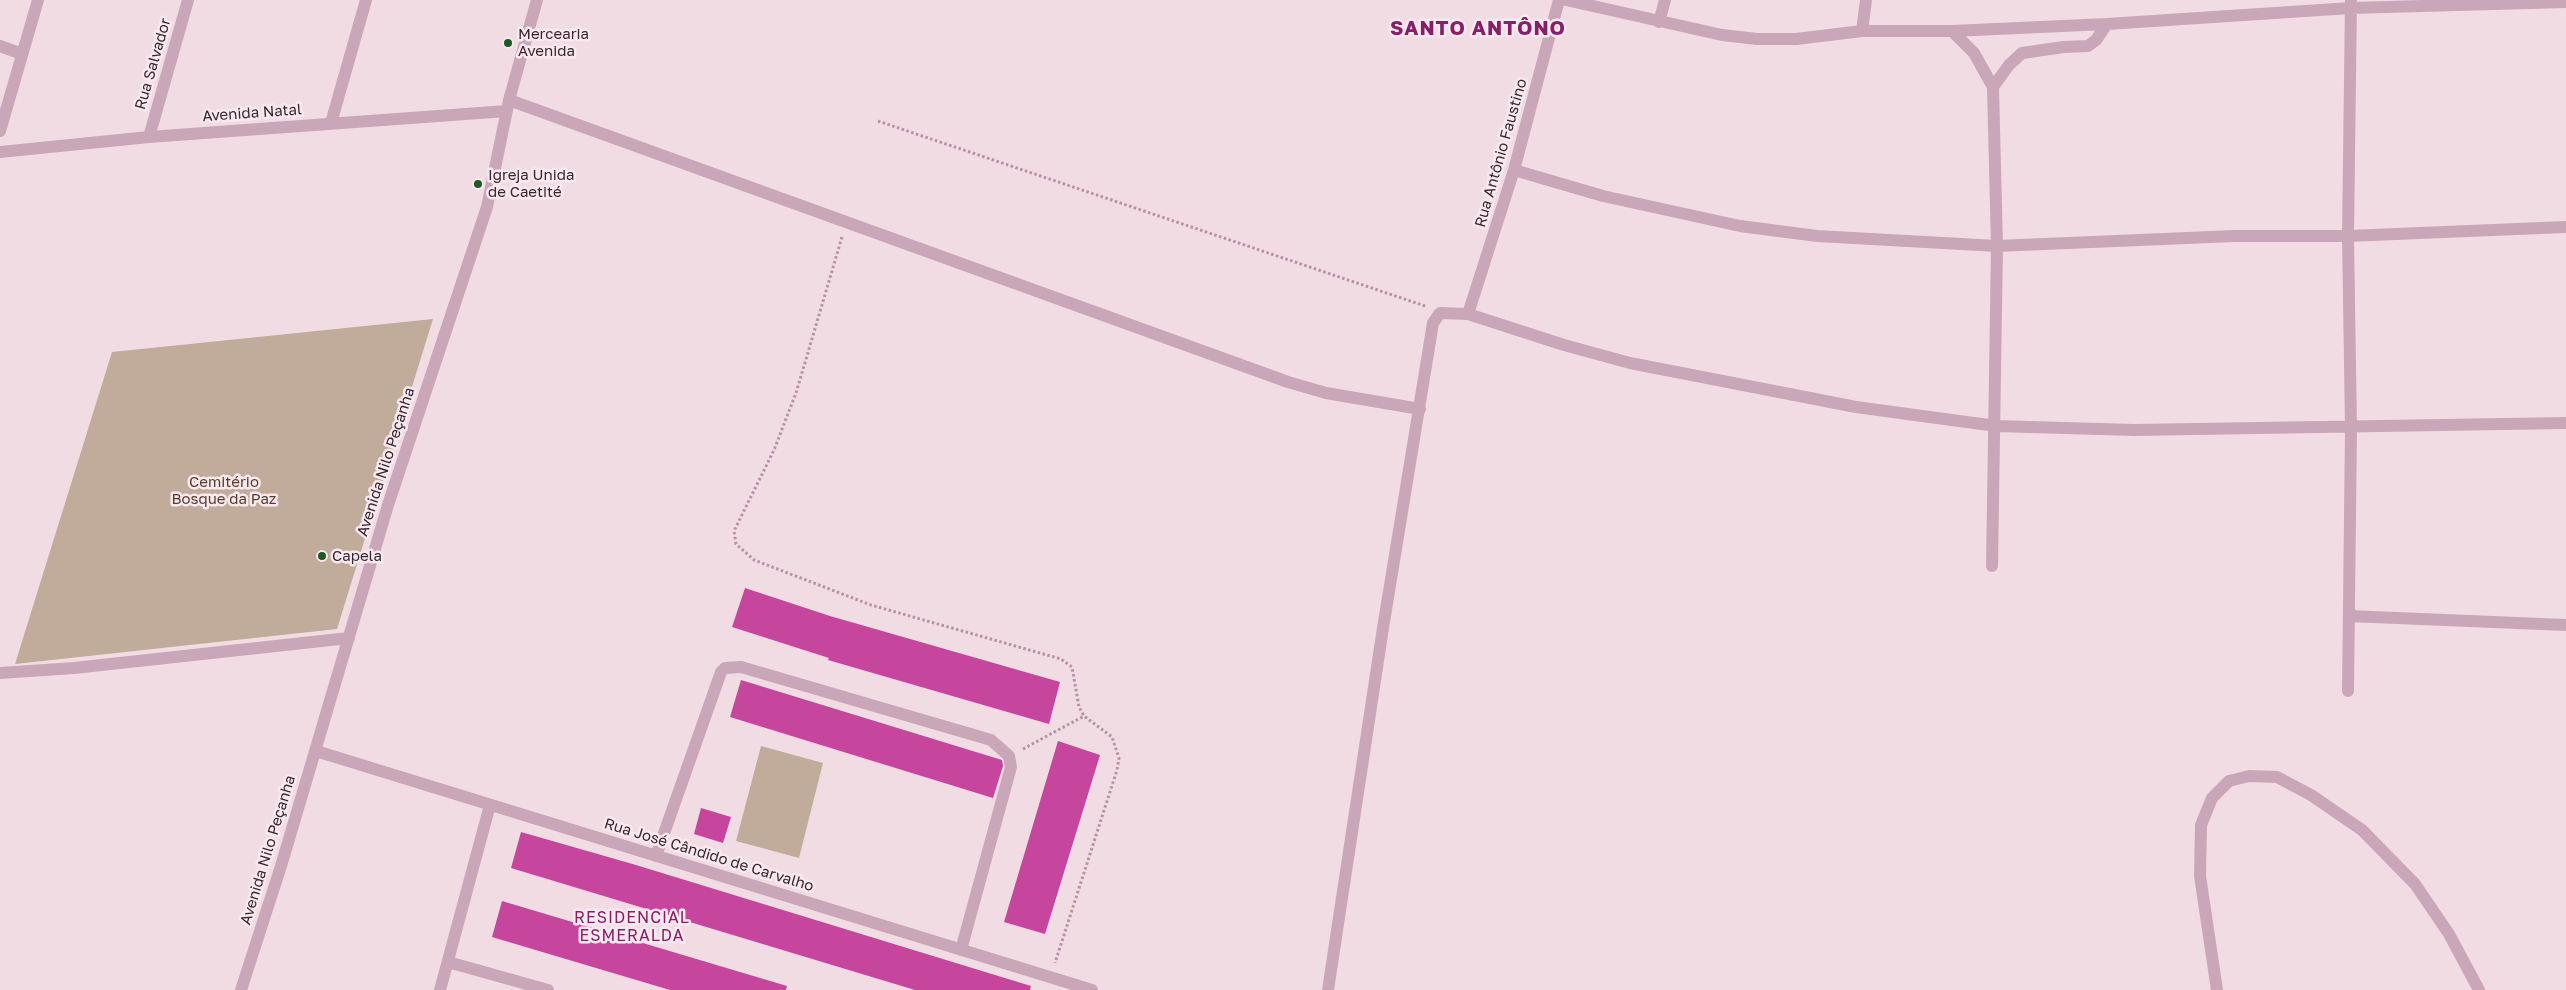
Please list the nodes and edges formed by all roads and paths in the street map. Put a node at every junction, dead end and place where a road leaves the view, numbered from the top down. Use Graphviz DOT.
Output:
graph roads {
  1 [pos="38,0"];
  2 [pos="188,0"];
  3 [pos="366,0"];
  4 [pos="537,0"];
  5 [pos="1559,0"];
  6 [pos="1566,0"];
  7 [pos="1665,0"];
  8 [pos="1866,0"];
  9 [pos="2566,2"];
  10 [pos="2351,4"];
  11 [pos="1659,22"];
  12 [pos="2107,24"];
  13 [pos="1862,31"];
  14 [pos="1952,31"];
  15 [pos="0,46"];
  16 [pos="22,54"];
  17 [pos="1993,87"];
  18 [pos="508,105"];
  19 [pos="878,121"];
  20 [pos="331,123"];
  21 [pos="0,131"];
  22 [pos="149,137"];
  23 [pos="0,152"];
  24 [pos="1514,170"];
  25 [pos="846,222"];
  26 [pos="2566,227"];
  27 [pos="2348,236"];
  28 [pos="1997,246"];
  29 [pos="1444,312"];
  30 [pos="1468,314"];
  31 [pos="1420,410"];
  32 [pos="2566,423"];
  33 [pos="1996,426"];
  34 [pos="2351,428"];
  35 [pos="1992,566"];
  36 [pos="2349,616"];
  37 [pos="2566,625"];
  38 [pos="349,638"];
  39 [pos="0,673"];
  40 [pos="2348,691"];
  41 [pos="1084,716"];
  42 [pos="316,750"];
  43 [pos="1009,756"];
  44 [pos="490,805"];
  45 [pos="656,856"];
  46 [pos="961,950"];
  47 [pos="448,962"];
  48 [pos="1050,977"];
  49 [pos="241,990"];
  50 [pos="440,990"];
  51 [pos="548,990"];
  52 [pos="1092,990"];
  53 [pos="1328,990"];
  54 [pos="2217,990"];
  55 [pos="2479,990"];
  1 -- 16 [label="street"];
  2 -- 22 [label="street, Rua Salvador"];
  3 -- 20 [label="street"];
  4 -- 18 [label="street, Avenida Nilo Peçanha"];
  5 -- 24 [label="street, Rua Antônio Faustino"];
  6 -- 11 [label="street"];
  7 -- 11 [label="street"];
  8 -- 13 [label="street"];
  9 -- 10 [label="street"];
  10 -- 12 [label="street"];
  10 -- 27 [label="street"];
  11 -- 13 [label="street"];
  12 -- 14 [label="street"];
  12 -- 17 [label="street"];
  13 -- 14 [label="street"];
  14 -- 17 [label="street"];
  15 -- 16 [label="street"];
  16 -- 21 [label="street"];
  17 -- 28 [label="street"];
  18 -- 20 [label="street, Avenida Natal"];
  18 -- 25 [label="street"];
  18 -- 38 [label="street, Avenida Nilo Peçanha"];
  19 -- 29 [label="path"];
  20 -- 22 [label="street, Avenida Natal"];
  22 -- 23 [label="street, Avenida Natal"];
  24 -- 28 [label="street"];
  24 -- 30 [label="street, Rua Antônio Faustino"];
  25 -- 31 [label="street"];
  25 -- 41 [label="path"];
  26 -- 27 [label="street"];
  27 -- 28 [label="street"];
  27 -- 34 [label="street"];
  28 -- 33 [label="street"];
  29 -- 30 [label="street"];
  29 -- 31 [label="street"];
  30 -- 33 [label="street"];
  31 -- 53 [label="street"];
  32 -- 34 [label="street"];
  33 -- 34 [label="street"];
  33 -- 35 [label="street"];
  34 -- 36 [label="street"];
  36 -- 37 [label="street"];
  36 -- 40 [label="street"];
  38 -- 39 [label="street"];
  38 -- 42 [label="street, Avenida Nilo Peçanha"];
  41 -- 43 [label="path"];
  41 -- 48 [label="path"];
  42 -- 44 [label="street, Rua José Cândido de Carvalho"];
  42 -- 49 [label="street, Avenida Nilo Peçanha"];
  43 -- 45 [label="street"];
  43 -- 46 [label="street"];
  44 -- 45 [label="street, Rua José Cândido de Carvalho"];
  44 -- 47 [label="street"];
  45 -- 46 [label="street, Rua José Cândido de Carvalho"];
  46 -- 48 [label="street, Rua José Cândido de Carvalho"];
  47 -- 50 [label="street"];
  47 -- 51 [label="street"];
  48 -- 52 [label="street, Rua José Cândido de Carvalho"];
  54 -- 55 [label="street"];
}
